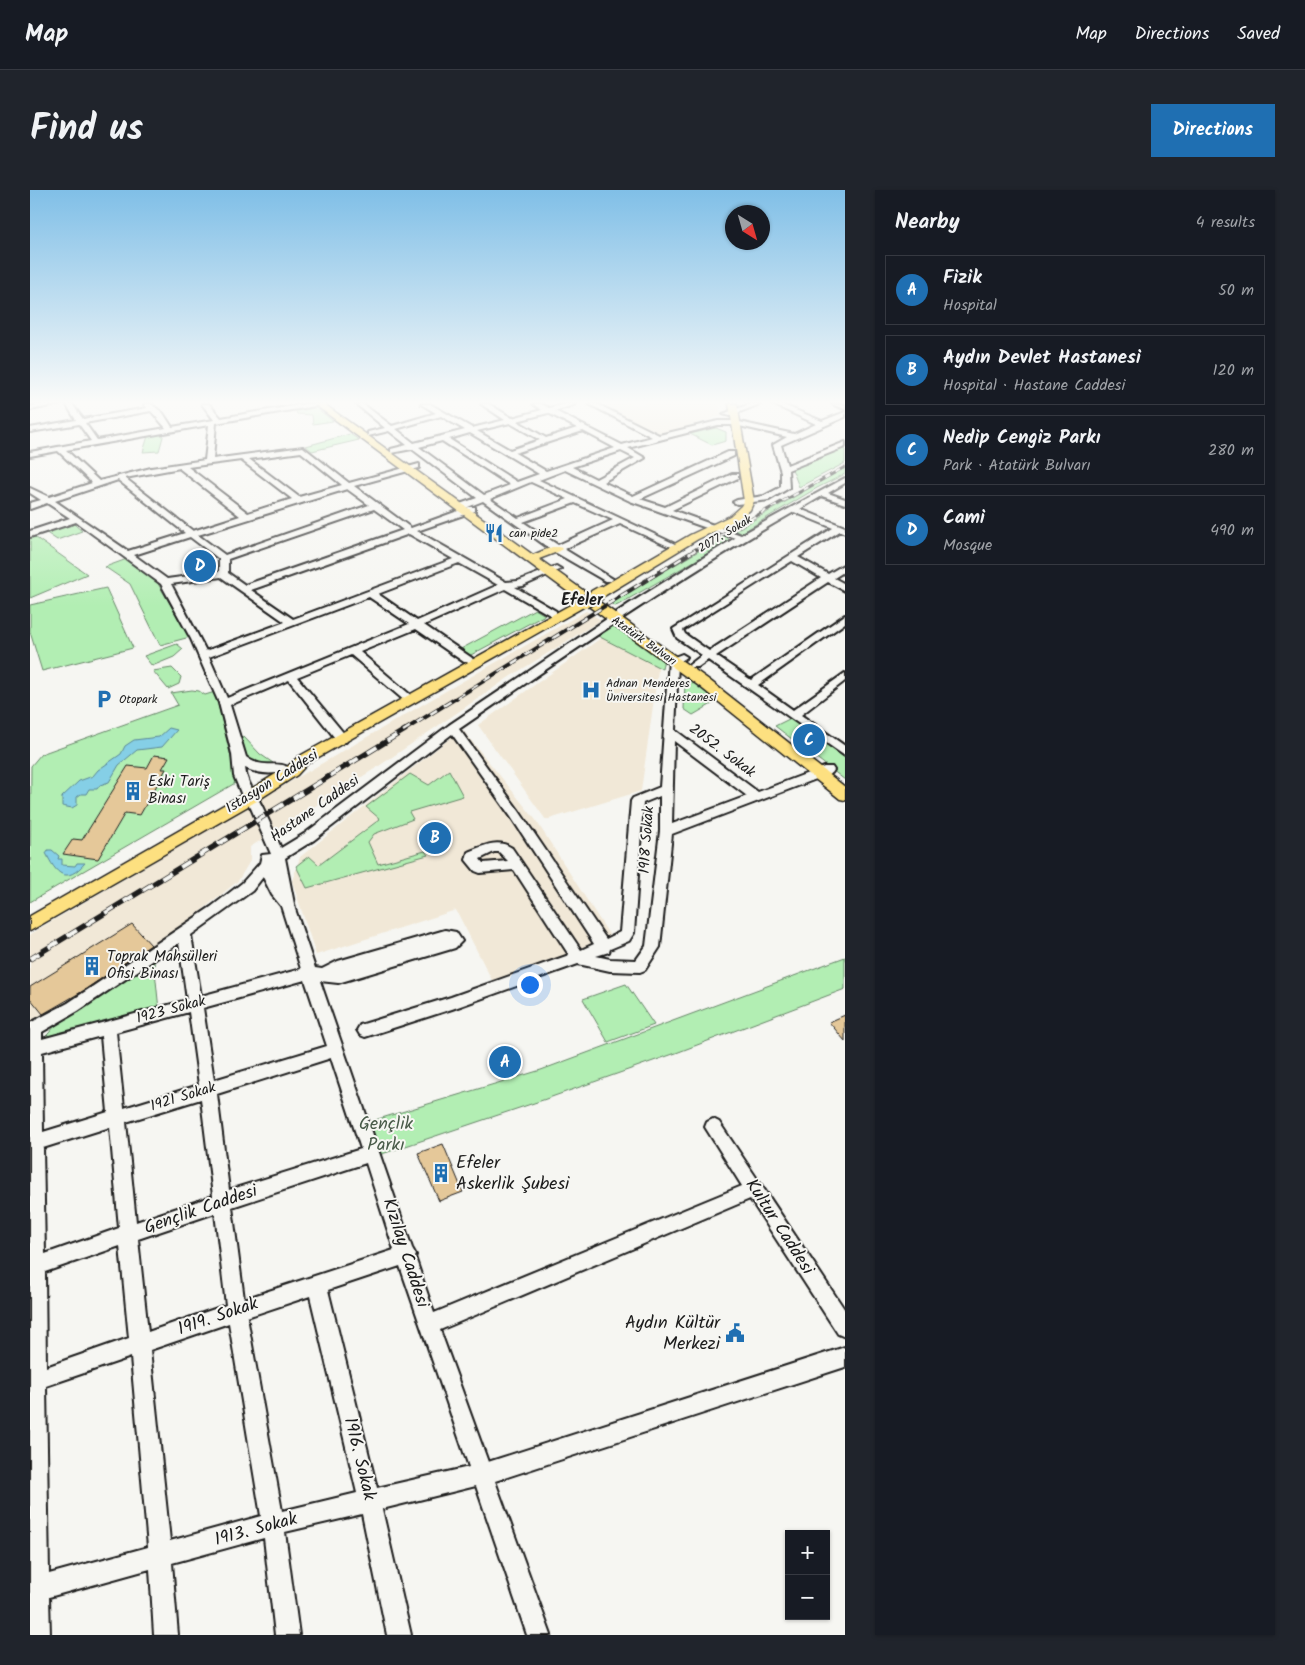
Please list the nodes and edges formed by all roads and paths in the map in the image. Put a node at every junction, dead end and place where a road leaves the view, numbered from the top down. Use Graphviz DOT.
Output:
graph roads {
  1 [pos="85,471"];
  2 [pos="155,471"];
  3 [pos="189,471"];
  4 [pos="261,471"];
  5 [pos="331,471"];
  6 [pos="396,471"];
  7 [pos="418,471"];
  8 [pos="447,471"];
  9 [pos="494,471"];
  10 [pos="541,471"];
  11 [pos="552,471"];
  12 [pos="575,471"];
  13 [pos="616,471"];
  14 [pos="692,471"];
  15 [pos="734,471"];
  16 [pos="743,471"];
  17 [pos="784,471"];
  18 [pos="545,474"];
  19 [pos="735,476"];
  20 [pos="119,477"];
  21 [pos="533,480"];
  22 [pos="845,480"];
  23 [pos="598,481"];
  24 [pos="97,483"];
  25 [pos="348,485"];
  26 [pos="517,486"];
  27 [pos="30,490"];
  28 [pos="822,493"];
  29 [pos="485,498"];
  30 [pos="633,498"];
  31 [pos="48,500"];
  32 [pos="298,500"];
  33 [pos="574,500"];
  34 [pos="749,501"];
  35 [pos="737,502"];
  36 [pos="845,502"];
  37 [pos="30,506"];
  38 [pos="375,506"];
  39 [pos="467,507"];
  40 [pos="793,509"];
  41 [pos="664,511"];
  42 [pos="246,516"];
  43 [pos="77,519"];
  44 [pos="515,522"];
  45 [pos="618,522"];
  46 [pos="710,528"];
  47 [pos="842,529"];
  48 [pos="409,530"];
  49 [pos="30,534"];
  50 [pos="191,534"];
  51 [pos="694,537"];
  52 [pos="742,538"];
  53 [pos="670,544"];
  54 [pos="556,549"];
  55 [pos="126,555"];
  56 [pos="224,558"];
  57 [pos="793,558"];
  58 [pos="462,559"];
  59 [pos="547,565"];
  60 [pos="845,567"];
  61 [pos="223,574"];
  62 [pos="829,578"];
  63 [pos="608,579"];
  64 [pos="165,582"];
  65 [pos="507,585"];
  66 [pos="845,588"];
  67 [pos="244,589"];
  68 [pos="370,592"];
  69 [pos="591,598"];
  70 [pos="553,612"];
  71 [pos="617,617"];
  72 [pos="845,618"];
  73 [pos="291,622"];
  74 [pos="416,625"];
  75 [pos="353,651"];
  76 [pos="203,656"];
  77 [pos="710,656"];
  78 [pos="468,660"];
  79 [pos="683,661"];
  80 [pos="291,676"];
  81 [pos="845,676"];
  82 [pos="439,684"];
  83 [pos="751,685"];
  84 [pos="410,700"];
  85 [pos="224,703"];
  86 [pos="794,715"];
  87 [pos="453,728"];
  88 [pos="669,731"];
  89 [pos="342,739"];
  90 [pos="843,747"];
  91 [pos="241,759"];
  92 [pos="303,760"];
  93 [pos="282,768"];
  94 [pos="824,772"];
  95 [pos="845,783"];
  96 [pos="666,789"];
  97 [pos="252,794"];
  98 [pos="845,795"];
  99 [pos="756,797"];
  100 [pos="666,831"];
  101 [pos="309,837"];
  102 [pos="270,839"];
  103 [pos="518,865"];
  104 [pos="273,866"];
  105 [pos="30,915"];
  106 [pos="30,924"];
  107 [pos="184,933"];
  108 [pos="604,948"];
  109 [pos="578,958"];
  110 [pos="316,975"];
  111 [pos="194,1003"];
  112 [pos="108,1027"];
  113 [pos="32,1030"];
  114 [pos="365,1030"];
  115 [pos="34,1048"];
  116 [pos="336,1050"];
  117 [pos="208,1090"];
  118 [pos="117,1117"];
  119 [pos="713,1127"];
  120 [pos="33,1144"];
  121 [pos="372,1153"];
  122 [pos="754,1189"];
  123 [pos="223,1201"];
  124 [pos="129,1234"];
  125 [pos="407,1255"];
  126 [pos="33,1267"];
  127 [pos="317,1284"];
  128 [pos="236,1311"];
  129 [pos="429,1325"];
  130 [pos="845,1327"];
  131 [pos="140,1343"];
  132 [pos="845,1357"];
  133 [pos="33,1381"];
  134 [pos="483,1474"];
  135 [pos="370,1502"];
  136 [pos="273,1524"];
  137 [pos="160,1556"];
  138 [pos="34,1590"];
  139 [pos="38,1635"];
  140 [pos="166,1635"];
  141 [pos="287,1635"];
  142 [pos="399,1635"];
  143 [pos="539,1635"];
  1 -- 24 [label="street"];
  2 -- 20 [label="street"];
  3 -- 42 [label="street"];
  4 -- 32 [label="street"];
  5 -- 25 [label="street"];
  6 -- 25 [label="street"];
  7 -- 39 [label="main road, Atatürk Bulvarı"];
  8 -- 29 [label="street"];
  9 -- 26 [label="street"];
  10 -- 18 [label="street"];
  11 -- 18 [label="street"];
  12 -- 23 [label="street"];
  13 -- 23 [label="street"];
  14 -- 30 [label="street"];
  15 -- 19 [label="main road"];
  16 -- 34 [label="main road"];
  17 -- 34 [label="street"];
  18 -- 21 [label="street"];
  19 -- 35 [label="main road"];
  19 -- 41 [label="street"];
  20 -- 24 [label="street"];
  20 -- 50 [label="street"];
  21 -- 26 [label="street"];
  21 -- 33 [label="street"];
  22 -- 28 [label="street, 2077. Sokak"];
  23 -- 30 [label="street"];
  24 -- 31 [label="street"];
  25 -- 32 [label="street"];
  25 -- 38 [label="street"];
  26 -- 29 [label="street"];
  27 -- 31 [label="street"];
  28 -- 36 [label="street"];
  28 -- 40 [label="street, 2077. Sokak"];
  29 -- 39 [label="street"];
  29 -- 44 [label="street"];
  30 -- 41 [label="street"];
  31 -- 37 [label="street"];
  31 -- 43 [label="street"];
  32 -- 42 [label="street"];
  33 -- 44 [label="street"];
  33 -- 45 [label="street"];
  34 -- 35 [label="street"];
  34 -- 46 [label="main road"];
  35 -- 46 [label="main road"];
  38 -- 48 [label="street"];
  38 -- 56 [label="street"];
  39 -- 48 [label="street"];
  39 -- 59 [label="main road, Atatürk Bulvarı"];
  40 -- 47 [label="street"];
  40 -- 52 [label="street, 2077. Sokak"];
  41 -- 46 [label="street"];
  42 -- 50 [label="street"];
  43 -- 49 [label="street"];
  43 -- 55 [label="street"];
  44 -- 54 [label="street"];
  45 -- 53 [label="street"];
  45 -- 54 [label="street"];
  46 -- 51 [label="main road"];
  46 -- 52 [label="street"];
  47 -- 57 [label="street"];
  48 -- 58 [label="street"];
  48 -- 67 [label="street"];
  50 -- 55 [label="street"];
  50 -- 56 [label="street"];
  51 -- 53 [label="main road"];
  51 -- 69 [label="main road"];
  52 -- 71 [label="street, 2077. Sokak"];
  53 -- 63 [label="main road"];
  54 -- 59 [label="main road"];
  54 -- 63 [label="street"];
  55 -- 64 [label="street"];
  56 -- 61 [label="street"];
  57 -- 62 [label="street"];
  57 -- 77 [label="street"];
  58 -- 65 [label="street"];
  58 -- 68 [label="street"];
  59 -- 65 [label="street"];
  59 -- 69 [label="main road, Atatürk Bulvarı"];
  60 -- 62 [label="street"];
  61 -- 64 [label="street"];
  61 -- 67 [label="street"];
  62 -- 66 [label="street"];
  62 -- 77 [label="street"];
  63 -- 69 [label="main road"];
  64 -- 76 [label="street, Kızılay Caddesi"];
  65 -- 70 [label="street"];
  65 -- 74 [label="street"];
  67 -- 73 [label="street"];
  68 -- 73 [label="street"];
  68 -- 74 [label="street"];
  69 -- 70 [label="main road"];
  69 -- 71 [label="main road, Atatürk Bulvarı"];
  69 -- 82 [label="main road"];
  70 -- 78 [label="main road"];
  71 -- 79 [label="main road, Atatürk Bulvarı"];
  71 -- 87 [label="street, Hastane Caddesi"];
  72 -- 83 [label="street"];
  73 -- 76 [label="street"];
  74 -- 75 [label="street"];
  74 -- 78 [label="street"];
  75 -- 80 [label="street"];
  75 -- 84 [label="street"];
  76 -- 85 [label="street, Kızılay Caddesi"];
  77 -- 79 [label="street"];
  77 -- 83 [label="street"];
  78 -- 82 [label="main road"];
  79 -- 88 [label="street, 1918 Sokak"];
  79 -- 94 [label="main road, Atatürk Bulvarı"];
  79 -- 94 [label="main road, Atatürk Bulvarı"];
  80 -- 85 [label="street"];
  80 -- 89 [label="street"];
  81 -- 86 [label="street"];
  82 -- 84 [label="main road, Istasyon Caddesi"];
  83 -- 86 [label="street"];
  84 -- 89 [label="main road, Istasyon Caddesi"];
  85 -- 91 [label="street, Kızılay Caddesi"];
  86 -- 90 [label="street"];
  87 -- 101 [label="street, Hastane Caddesi"];
  87 -- 108 [label="street"];
  88 -- 96 [label="street, 1918 Sokak"];
  88 -- 99 [label="street, 2052. Sokak"];
  89 -- 92 [label="main road, Istasyon Caddesi"];
  91 -- 93 [label="street"];
  91 -- 97 [label="street, Kızılay Caddesi"];
  92 -- 93 [label="main road"];
  92 -- 97 [label="main road, Istasyon Caddesi"];
  93 -- 97 [label="main road"];
  94 -- 95 [label="main road, Atatürk Bulvarı"];
  94 -- 98 [label="main road, Atatürk Bulvarı"];
  94 -- 99 [label="street"];
  96 -- 100 [label="street, 1918 Sokak"];
  96 -- 108 [label="street"];
  97 -- 102 [label="street, Kızılay Caddesi"];
  97 -- 105 [label="main road"];
  97 -- 106 [label="main road, Istasyon Caddesi"];
  99 -- 100 [label="street"];
  100 -- 109 [label="street, 1918 Sokak"];
  101 -- 102 [label="street"];
  101 -- 104 [label="street, Hastane Caddesi"];
  102 -- 104 [label="street, Kızılay Caddesi"];
  103 -- 109 [label="street"];
  104 -- 107 [label="street, Hastane Caddesi"];
  104 -- 110 [label="street, Kızılay Caddesi"];
  107 -- 111 [label="street"];
  107 -- 113 [label="street, Hastane Caddesi"];
  108 -- 109 [label="street"];
  109 -- 114 [label="street"];
  110 -- 110 [label="street"];
  110 -- 111 [label="street, 1923 Sokak"];
  110 -- 116 [label="street, Kızılay Caddesi"];
  111 -- 112 [label="street, 1923 Sokak"];
  111 -- 117 [label="street"];
  112 -- 115 [label="street, 1923 Sokak"];
  112 -- 118 [label="street"];
  113 -- 115 [label="street"];
  115 -- 120 [label="street"];
  116 -- 117 [label="street, 1921 Sokak"];
  116 -- 121 [label="street, Kızılay Caddesi"];
  117 -- 118 [label="street, 1921 Sokak"];
  117 -- 123 [label="street"];
  118 -- 120 [label="street, 1921 Sokak"];
  118 -- 124 [label="street"];
  119 -- 122 [label="street, Kultur Caddesi"];
  120 -- 126 [label="street"];
  121 -- 123 [label="street, Gençlik Caddesi"];
  121 -- 125 [label="street, Kızılay Caddesi"];
  122 -- 129 [label="street"];
  122 -- 130 [label="street, Kultur Caddesi"];
  123 -- 124 [label="street, Gençlik Caddesi"];
  123 -- 128 [label="street"];
  124 -- 126 [label="street, Gençlik Caddesi"];
  124 -- 131 [label="street"];
  125 -- 127 [label="street, 1919. Sokak"];
  125 -- 129 [label="street, Kızılay Caddesi"];
  126 -- 133 [label="street"];
  127 -- 128 [label="street, 1919. Sokak"];
  127 -- 135 [label="street, 1916. Sokak"];
  128 -- 131 [label="street, 1919. Sokak"];
  128 -- 136 [label="street"];
  129 -- 134 [label="street, Kızılay Caddesi"];
  131 -- 133 [label="street, 1919. Sokak"];
  131 -- 137 [label="street"];
  132 -- 134 [label="street, 1913. Sokak"];
  133 -- 138 [label="street"];
  134 -- 135 [label="street, 1913. Sokak"];
  134 -- 143 [label="street, Kızılay Caddesi"];
  135 -- 136 [label="street, 1913. Sokak"];
  135 -- 142 [label="street, 1916. Sokak"];
  136 -- 137 [label="street, 1913. Sokak"];
  136 -- 141 [label="street"];
  137 -- 138 [label="street, 1913. Sokak"];
  137 -- 140 [label="street"];
  138 -- 139 [label="street"];
}
